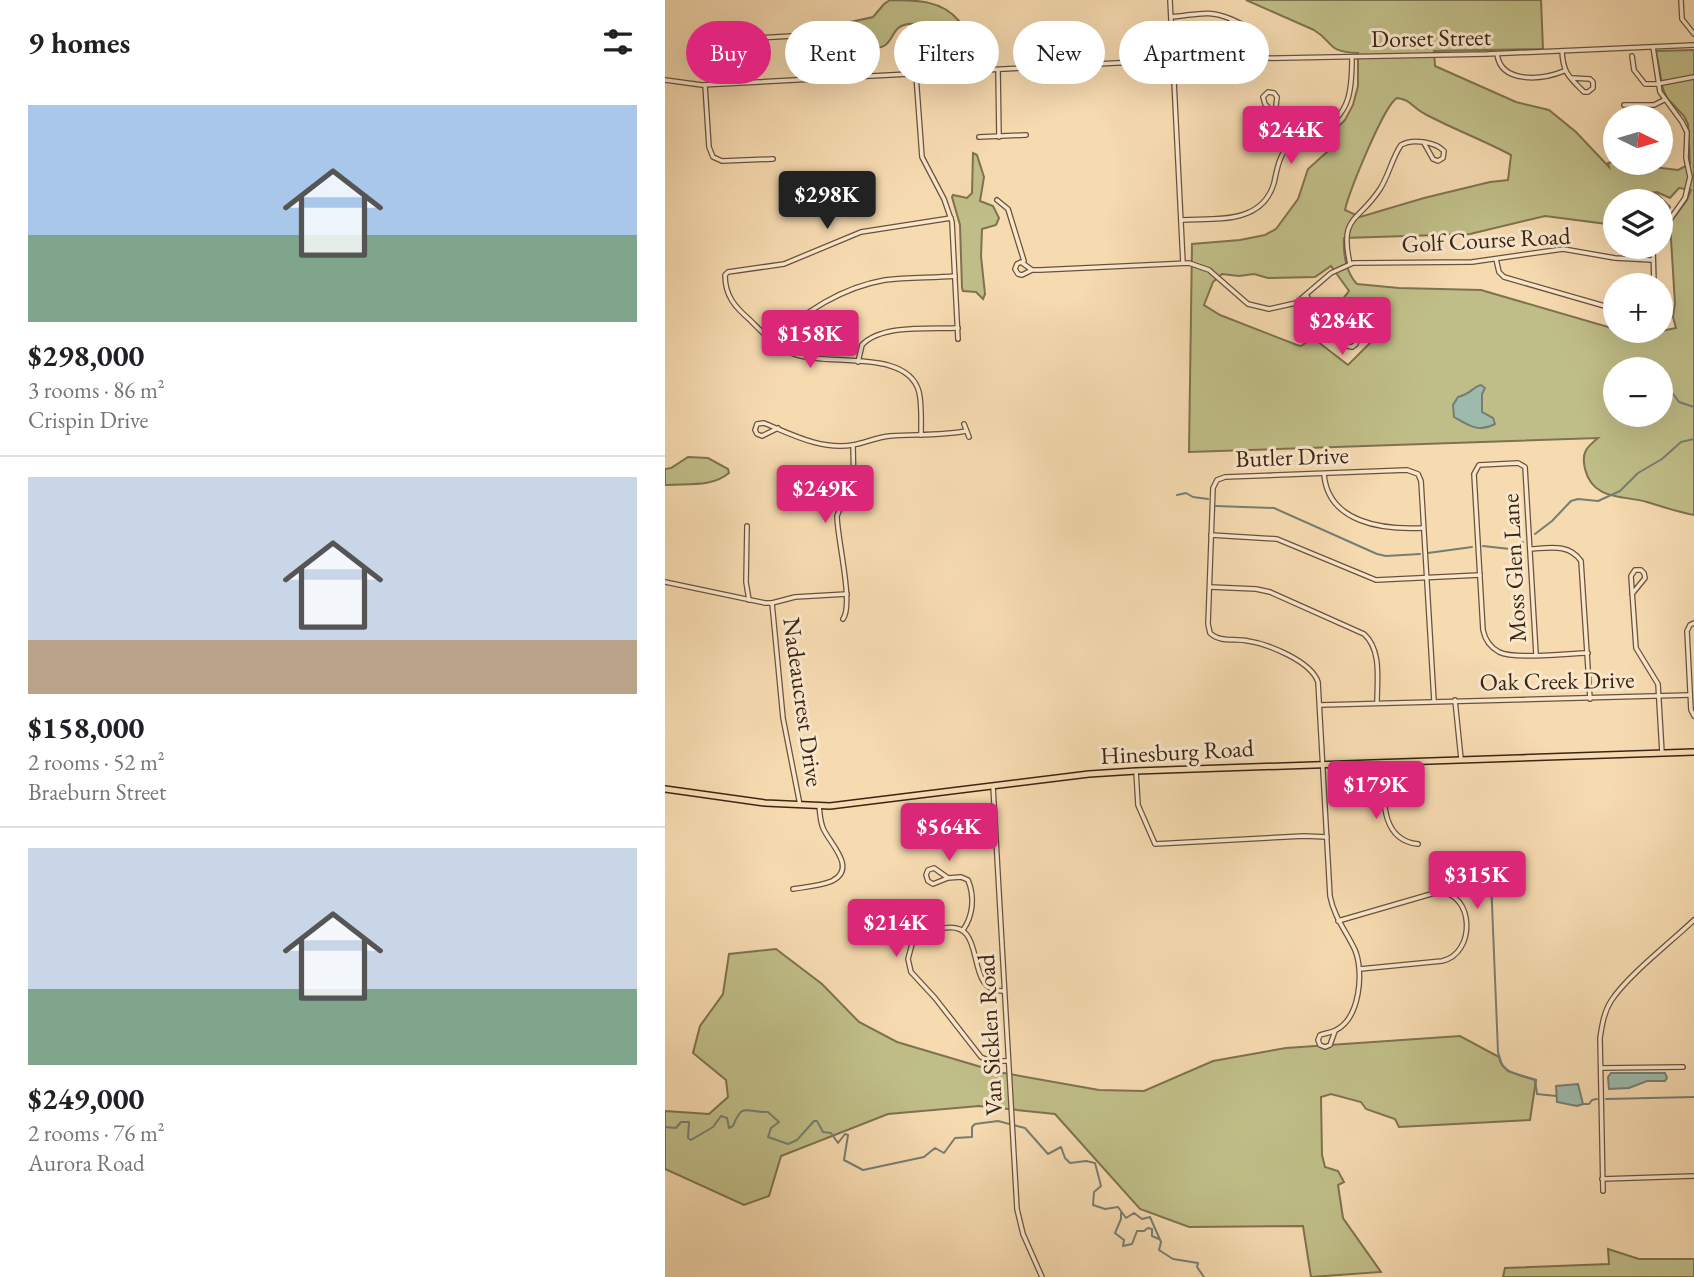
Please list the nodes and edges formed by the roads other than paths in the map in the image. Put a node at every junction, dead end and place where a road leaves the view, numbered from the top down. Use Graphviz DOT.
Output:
graph roads {
  1 [pos="1170,0"];
  2 [pos="1681,0"];
  3 [pos="1171,17"];
  4 [pos="1231,19"];
  5 [pos="1171,21"];
  6 [pos="1694,34"];
  7 [pos="1694,45"];
  8 [pos="1653,47"];
  9 [pos="1562,51"];
  10 [pos="1497,54"];
  11 [pos="1632,56"];
  12 [pos="1352,57"];
  13 [pos="1269,58"];
  14 [pos="1119,63"];
  15 [pos="999,70"];
  16 [pos="1564,71"];
  17 [pos="894,75"];
  18 [pos="1694,76"];
  19 [pos="1572,78"];
  20 [pos="665,80"];
  21 [pos="771,81"];
  22 [pos="718,84"];
  23 [pos="917,84"];
  24 [pos="998,84"];
  25 [pos="1175,84"];
  26 [pos="1657,84"];
  27 [pos="705,85"];
  28 [pos="1664,100"];
  29 [pos="1624,105"];
  30 [pos="1275,115"];
  31 [pos="1686,130"];
  32 [pos="1694,131"];
  33 [pos="1026,135"];
  34 [pos="999,137"];
  35 [pos="979,138"];
  36 [pos="1297,139"];
  37 [pos="1425,143"];
  38 [pos="773,159"];
  39 [pos="997,200"];
  40 [pos="1673,216"];
  41 [pos="951,218"];
  42 [pos="1182,220"];
  43 [pos="1496,259"];
  44 [pos="1652,260"];
  45 [pos="1025,263"];
  46 [pos="1183,263"];
  47 [pos="1350,264"];
  48 [pos="1032,270"];
  49 [pos="1653,273"];
  50 [pos="955,276"];
  51 [pos="1307,296"];
  52 [pos="1603,306"];
  53 [pos="958,328"];
  54 [pos="1343,336"];
  55 [pos="958,338"];
  56 [pos="774,343"];
  57 [pos="858,362"];
  58 [pos="964,424"];
  59 [pos="778,428"];
  60 [pos="966,431"];
  61 [pos="921,435"];
  62 [pos="969,437"];
  63 [pos="853,445"];
  64 [pos="1324,474"];
  65 [pos="747,526"];
  66 [pos="1423,528"];
  67 [pos="1211,535"];
  68 [pos="1530,549"];
  69 [pos="1480,575"];
  70 [pos="1427,579"];
  71 [pos="665,582"];
  72 [pos="1210,587"];
  73 [pos="847,594"];
  74 [pos="1632,594"];
  75 [pos="749,600"];
  76 [pos="772,603"];
  77 [pos="843,618"];
  78 [pos="1694,623"];
  79 [pos="1588,653"];
  80 [pos="1536,654"];
  81 [pos="1690,695"];
  82 [pos="1659,696"];
  83 [pos="1590,699"];
  84 [pos="1455,700"];
  85 [pos="1434,701"];
  86 [pos="1377,703"];
  87 [pos="1320,705"];
  88 [pos="1694,716"];
  89 [pos="1694,752"];
  90 [pos="1662,753"];
  91 [pos="1461,759"];
  92 [pos="1383,762"];
  93 [pos="1322,763"];
  94 [pos="1136,771"];
  95 [pos="993,786"];
  96 [pos="665,789"];
  97 [pos="800,805"];
  98 [pos="819,806"];
  99 [pos="1327,837"];
  100 [pos="1418,844"];
  101 [pos="948,878"];
  102 [pos="793,889"];
  103 [pos="900,918"];
  104 [pos="1694,920"];
  105 [pos="1338,921"];
  106 [pos="963,930"];
  107 [pos="919,936"];
  108 [pos="1360,969"];
  109 [pos="1004,991"];
  110 [pos="1335,1031"];
  111 [pos="1008,1061"];
  112 [pos="1683,1067"];
  113 [pos="1601,1068"];
  114 [pos="1694,1176"];
  115 [pos="1602,1179"];
  116 [pos="1603,1191"];
  117 [pos="1042,1277"];
  1 -- 3 [label="street"];
  2 -- 6 [label="street"];
  3 -- 4 [label="street"];
  3 -- 5 [label="street"];
  4 -- 4 [label="street"];
  7 -- 8 [label="street, Dorset Street"];
  8 -- 9 [label="street, Dorset Street"];
  8 -- 26 [label="street"];
  9 -- 10 [label="street, Dorset Street"];
  9 -- 16 [label="street"];
  10 -- 12 [label="street, Dorset Street"];
  10 -- 16 [label="street"];
  11 -- 26 [label="street"];
  12 -- 13 [label="street, Dorset Street"];
  12 -- 36 [label="street"];
  14 -- 15 [label="street, Dorset Street"];
  16 -- 19 [label="street"];
  17 -- 21 [label="street, Dorset Street"];
  18 -- 26 [label="street"];
  19 -- 19 [label="street"];
  20 -- 27 [label="street, Dorset Street"];
  22 -- 27 [label="street, Dorset Street"];
  23 -- 41 [label="street"];
  24 -- 34 [label="street"];
  25 -- 42 [label="street"];
  26 -- 28 [label="street"];
  27 -- 38 [label="street"];
  28 -- 29 [label="street"];
  28 -- 31 [label="street"];
  30 -- 30 [label="street"];
  30 -- 36 [label="street"];
  31 -- 32 [label="street"];
  31 -- 40 [label="street"];
  33 -- 34 [label="street"];
  34 -- 35 [label="street"];
  36 -- 42 [label="street"];
  37 -- 37 [label="street"];
  37 -- 47 [label="street"];
  39 -- 45 [label="street"];
  41 -- 50 [label="street"];
  41 -- 56 [label="street"];
  42 -- 46 [label="street"];
  43 -- 44 [label="street, Golf Course Road"];
  43 -- 47 [label="street, Golf Course Road"];
  43 -- 52 [label="street"];
  44 -- 49 [label="street"];
  45 -- 48 [label="street"];
  45 -- 48 [label="street"];
  46 -- 48 [label="street"];
  46 -- 51 [label="street"];
  47 -- 51 [label="street"];
  50 -- 53 [label="street"];
  50 -- 56 [label="street"];
  51 -- 54 [label="street"];
  53 -- 55 [label="street"];
  53 -- 57 [label="street"];
  56 -- 57 [label="street"];
  57 -- 61 [label="street"];
  58 -- 60 [label="street"];
  59 -- 59 [label="street"];
  59 -- 63 [label="street"];
  60 -- 61 [label="street"];
  60 -- 62 [label="street"];
  61 -- 63 [label="street"];
  63 -- 73 [label="street"];
  64 -- 66 [label="street"];
  64 -- 66 [label="street, Butler Drive"];
  64 -- 67 [label="street, Butler Drive"];
  65 -- 75 [label="street"];
  66 -- 70 [label="street, Butler Drive"];
  67 -- 70 [label="street"];
  67 -- 72 [label="street, Butler Drive"];
  68 -- 69 [label="street, Moss Glen Lane"];
  68 -- 79 [label="street"];
  68 -- 80 [label="street, Moss Glen Lane"];
  69 -- 70 [label="street"];
  69 -- 80 [label="street, Moss Glen Lane"];
  70 -- 85 [label="street, Butler Drive"];
  71 -- 75 [label="street"];
  72 -- 86 [label="street"];
  72 -- 87 [label="street, Butler Drive"];
  73 -- 76 [label="street"];
  73 -- 77 [label="street"];
  74 -- 74 [label="street"];
  74 -- 82 [label="street"];
  75 -- 76 [label="street"];
  76 -- 97 [label="street, Nadeaucrest Drive"];
  78 -- 81 [label="street"];
  79 -- 80 [label="street, Moss Glen Lane"];
  79 -- 83 [label="street"];
  81 -- 82 [label="street, Oak Creek Drive"];
  81 -- 88 [label="street"];
  82 -- 83 [label="street, Oak Creek Drive"];
  82 -- 90 [label="street"];
  83 -- 84 [label="street, Oak Creek Drive"];
  84 -- 85 [label="street, Oak Creek Drive"];
  84 -- 91 [label="street"];
  85 -- 86 [label="street, Oak Creek Drive"];
  86 -- 87 [label="street, Oak Creek Drive"];
  87 -- 93 [label="street, Butler Drive"];
  89 -- 90 [label="main road, Hinesburg Road"];
  90 -- 91 [label="main road, Hinesburg Road"];
  91 -- 92 [label="main road, Hinesburg Road"];
  92 -- 93 [label="main road, Hinesburg Road"];
  92 -- 100 [label="street"];
  93 -- 94 [label="main road, Hinesburg Road"];
  93 -- 99 [label="street, Butler Drive"];
  94 -- 95 [label="main road, Hinesburg Road"];
  94 -- 99 [label="street"];
  95 -- 98 [label="main road, Hinesburg Road"];
  95 -- 109 [label="street, Van Sicklen Road"];
  96 -- 97 [label="main road, Hinesburg Road"];
  97 -- 98 [label="main road, Hinesburg Road"];
  98 -- 102 [label="street"];
  99 -- 105 [label="street, Butler Drive"];
  101 -- 101 [label="street"];
  101 -- 106 [label="street"];
  103 -- 107 [label="street"];
  104 -- 113 [label="street"];
  105 -- 108 [label="street, Butler Drive"];
  105 -- 108 [label="street"];
  106 -- 107 [label="street"];
  106 -- 109 [label="street"];
  107 -- 111 [label="street"];
  108 -- 110 [label="street"];
  109 -- 111 [label="street, Van Sicklen Road"];
  110 -- 110 [label="street"];
  111 -- 117 [label="street, Van Sicklen Road"];
  112 -- 113 [label="street"];
  113 -- 115 [label="street"];
  114 -- 115 [label="street"];
  115 -- 116 [label="street"];
}
